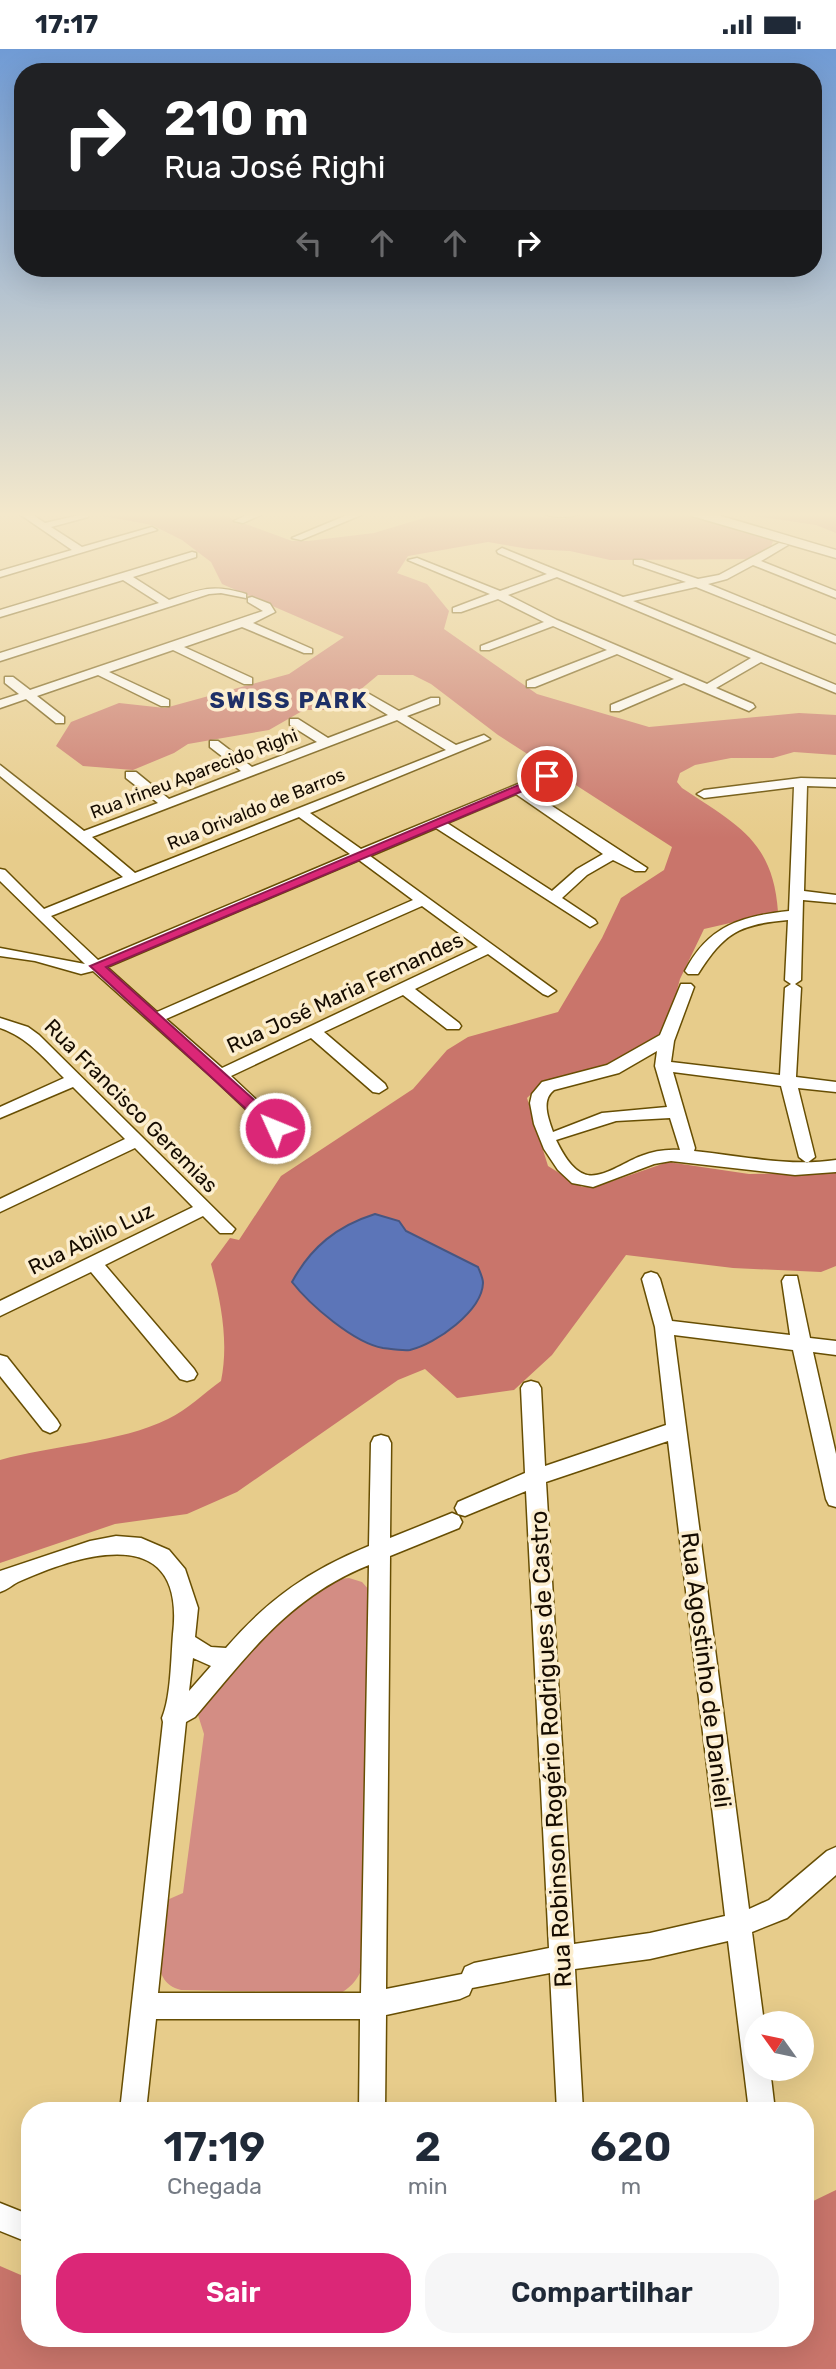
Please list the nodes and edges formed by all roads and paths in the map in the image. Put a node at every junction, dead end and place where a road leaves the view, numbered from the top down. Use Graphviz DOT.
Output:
graph roads {
  1 [pos="111,621"];
  2 [pos="247,621"];
  3 [pos="669,621"];
  4 [pos="791,621"];
  5 [pos="553,622"];
  6 [pos="243,623"];
  7 [pos="836,640"];
  8 [pos="173,646"];
  9 [pos="485,648"];
  10 [pos="618,650"];
  11 [pos="308,651"];
  12 [pos="0,657"];
  13 [pos="759,658"];
  14 [pos="97,671"];
  15 [pos="4,677"];
  16 [pos="683,679"];
  17 [pos="248,681"];
  18 [pos="531,684"];
  19 [pos="836,688"];
  20 [pos="707,689"];
  21 [pos="27,695"];
  22 [pos="364,695"];
  23 [pos="435,701"];
  24 [pos="165,703"];
  25 [pos="0,704"];
  26 [pos="748,707"];
  27 [pos="615,708"];
  28 [pos="397,716"];
  29 [pos="60,720"];
  30 [pos="294,722"];
  31 [pos="484,739"];
  32 [pos="326,742"];
  33 [pos="214,744"];
  34 [pos="455,750"];
  35 [pos="0,769"];
  36 [pos="250,771"];
  37 [pos="131,775"];
  38 [pos="547,776"];
  39 [pos="801,782"];
  40 [pos="836,783"];
  41 [pos="517,789"];
  42 [pos="704,794"];
  43 [pos="166,803"];
  44 [pos="301,812"];
  45 [pos="437,822"];
  46 [pos="83,836"];
  47 [pos="613,854"];
  48 [pos="358,855"];
  49 [pos="640,868"];
  50 [pos="133,878"];
  51 [pos="3,880"];
  52 [pos="797,895"];
  53 [pos="553,898"];
  54 [pos="836,899"];
  55 [pos="422,901"];
  56 [pos="43,914"];
  57 [pos="795,915"];
  58 [pos="590,923"];
  59 [pos="489,948"];
  60 [pos="77,949"];
  61 [pos="0,952"];
  62 [pos="36,957"];
  63 [pos="60,963"];
  64 [pos="97,966"];
  65 [pos="693,971"];
  66 [pos="686,987"];
  67 [pos="404,988"];
  68 [pos="548,991"];
  69 [pos="156,1018"];
  70 [pos="3,1026"];
  71 [pos="453,1026"];
  72 [pos="313,1031"];
  73 [pos="667,1038"];
  74 [pos="663,1066"];
  75 [pos="220,1075"];
  76 [pos="76,1079"];
  77 [pos="788,1081"];
  78 [pos="836,1087"];
  79 [pos="379,1088"];
  80 [pos="676,1112"];
  81 [pos="0,1113"];
  82 [pos="559,1135"];
  83 [pos="136,1141"];
  84 [pos="294,1145"];
  85 [pos="687,1148"];
  86 [pos="807,1157"];
  87 [pos="836,1165"];
  88 [pos="0,1206"];
  89 [pos="203,1209"];
  90 [pos="226,1229"];
  91 [pos="94,1264"];
  92 [pos="651,1279"];
  93 [pos="791,1281"];
  94 [pos="0,1310"];
  95 [pos="664,1327"];
  96 [pos="801,1343"];
  97 [pos="836,1348"];
  98 [pos="0,1362"];
  99 [pos="187,1374"];
  100 [pos="531,1388"];
  101 [pos="50,1425"];
  102 [pos="676,1430"];
  103 [pos="381,1444"];
  104 [pos="537,1476"];
  105 [pos="836,1499"];
  106 [pos="380,1552"];
  107 [pos="0,1583"];
  108 [pos="184,1642"];
  109 [pos="233,1658"];
  110 [pos="173,1718"];
  111 [pos="836,1859"];
  112 [pos="738,1926"];
  113 [pos="563,1958"];
  114 [pos="373,2005"];
  115 [pos="145,2007"];
  116 [pos="749,2011"];
  117 [pos="758,2081"];
  118 [pos="134,2102"];
  119 [pos="372,2102"];
  120 [pos="570,2102"];
  121 [pos="761,2102"];
  122 [pos="0,2217"];
  123 [pos="21,2225"];
  1 -- 12 [label="street"];
  2 -- 6 [label="street"];
  3 -- 13 [label="street"];
  4 -- 7 [label="street"];
  5 -- 9 [label="street"];
  5 -- 10 [label="street"];
  6 -- 8 [label="street"];
  6 -- 11 [label="street"];
  8 -- 14 [label="street"];
  8 -- 17 [label="street"];
  10 -- 16 [label="street"];
  10 -- 18 [label="street"];
  13 -- 19 [label="street"];
  13 -- 20 [label="street"];
  14 -- 21 [label="street"];
  14 -- 24 [label="street"];
  15 -- 21 [label="street"];
  16 -- 20 [label="street"];
  16 -- 27 [label="street"];
  20 -- 26 [label="street"];
  21 -- 25 [label="street"];
  21 -- 29 [label="street"];
  22 -- 28 [label="street"];
  23 -- 28 [label="street, Rua Irineu Aparecido Righi"];
  28 -- 32 [label="street, Rua Irineu Aparecido Righi"];
  28 -- 34 [label="street"];
  30 -- 32 [label="street"];
  31 -- 34 [label="street, Rua Orivaldo de Barros"];
  32 -- 36 [label="street, Rua Irineu Aparecido Righi"];
  33 -- 36 [label="street"];
  34 -- 44 [label="street, Rua Orivaldo de Barros"];
  35 -- 46 [label="street"];
  36 -- 43 [label="street, Rua Irineu Aparecido Righi"];
  37 -- 43 [label="street"];
  38 -- 41 [label="street"];
  39 -- 40 [label="street"];
  39 -- 42 [label="street"];
  39 -- 52 [label="street"];
  41 -- 45 [label="street"];
  41 -- 47 [label="street"];
  43 -- 46 [label="street, Rua Irineu Aparecido Righi"];
  44 -- 48 [label="street"];
  44 -- 50 [label="street, Rua Orivaldo de Barros"];
  45 -- 48 [label="street"];
  45 -- 53 [label="street"];
  46 -- 50 [label="street"];
  47 -- 49 [label="street"];
  47 -- 53 [label="street"];
  48 -- 55 [label="street"];
  48 -- 64 [label="street"];
  50 -- 56 [label="street, Rua Orivaldo de Barros"];
  51 -- 56 [label="street"];
  52 -- 54 [label="street"];
  52 -- 57 [label="street"];
  53 -- 58 [label="street"];
  55 -- 59 [label="street"];
  55 -- 69 [label="street"];
  56 -- 60 [label="street"];
  57 -- 65 [label="street"];
  57 -- 77 [label="street"];
  59 -- 67 [label="street, Rua José Maria Fernandes"];
  59 -- 68 [label="street"];
  60 -- 62 [label="street"];
  60 -- 63 [label="street"];
  60 -- 64 [label="street"];
  61 -- 62 [label="street"];
  62 -- 63 [label="street"];
  63 -- 64 [label="street"];
  64 -- 69 [label="street"];
  66 -- 73 [label="street"];
  67 -- 71 [label="street"];
  67 -- 72 [label="street, Rua José Maria Fernandes"];
  69 -- 75 [label="street"];
  70 -- 76 [label="street, Rua Francisco Geremias"];
  72 -- 75 [label="street, Rua José Maria Fernandes"];
  72 -- 79 [label="street"];
  73 -- 74 [label="street"];
  73 -- 87 [label="street"];
  74 -- 77 [label="street"];
  74 -- 80 [label="street"];
  75 -- 84 [label="street"];
  76 -- 81 [label="street"];
  76 -- 83 [label="street, Rua Francisco Geremias"];
  77 -- 78 [label="street"];
  77 -- 86 [label="street"];
  80 -- 82 [label="street"];
  80 -- 85 [label="street"];
  83 -- 88 [label="street"];
  83 -- 89 [label="street, Rua Francisco Geremias"];
  89 -- 90 [label="street, Rua Francisco Geremias"];
  89 -- 91 [label="street, Rua Abilio Luz"];
  91 -- 94 [label="street, Rua Abilio Luz"];
  91 -- 99 [label="street"];
  92 -- 95 [label="street, Rua Agostinho de Danieli"];
  93 -- 96 [label="street"];
  95 -- 96 [label="street"];
  95 -- 102 [label="street, Rua Agostinho de Danieli"];
  96 -- 97 [label="street"];
  96 -- 105 [label="street"];
  98 -- 101 [label="street"];
  100 -- 104 [label="street, Rua Robinson Rogério Rodrigues de Castro"];
  102 -- 104 [label="street"];
  102 -- 112 [label="street, Rua Agostinho de Danieli"];
  103 -- 106 [label="street"];
  104 -- 106 [label="street"];
  104 -- 113 [label="street, Rua Robinson Rogério Rodrigues de Castro"];
  106 -- 109 [label="street"];
  106 -- 114 [label="street"];
  107 -- 108 [label="street"];
  108 -- 109 [label="street"];
  108 -- 110 [label="street"];
  109 -- 110 [label="street"];
  110 -- 115 [label="street"];
  111 -- 112 [label="street"];
  112 -- 113 [label="street"];
  112 -- 116 [label="street, Rua Agostinho de Danieli"];
  113 -- 114 [label="street"];
  113 -- 120 [label="street, Rua Robinson Rogério Rodrigues de Castro"];
  114 -- 115 [label="street"];
  114 -- 119 [label="street"];
  115 -- 118 [label="street"];
  117 -- 121 [label="street"];
  122 -- 123 [label="street"];
}
